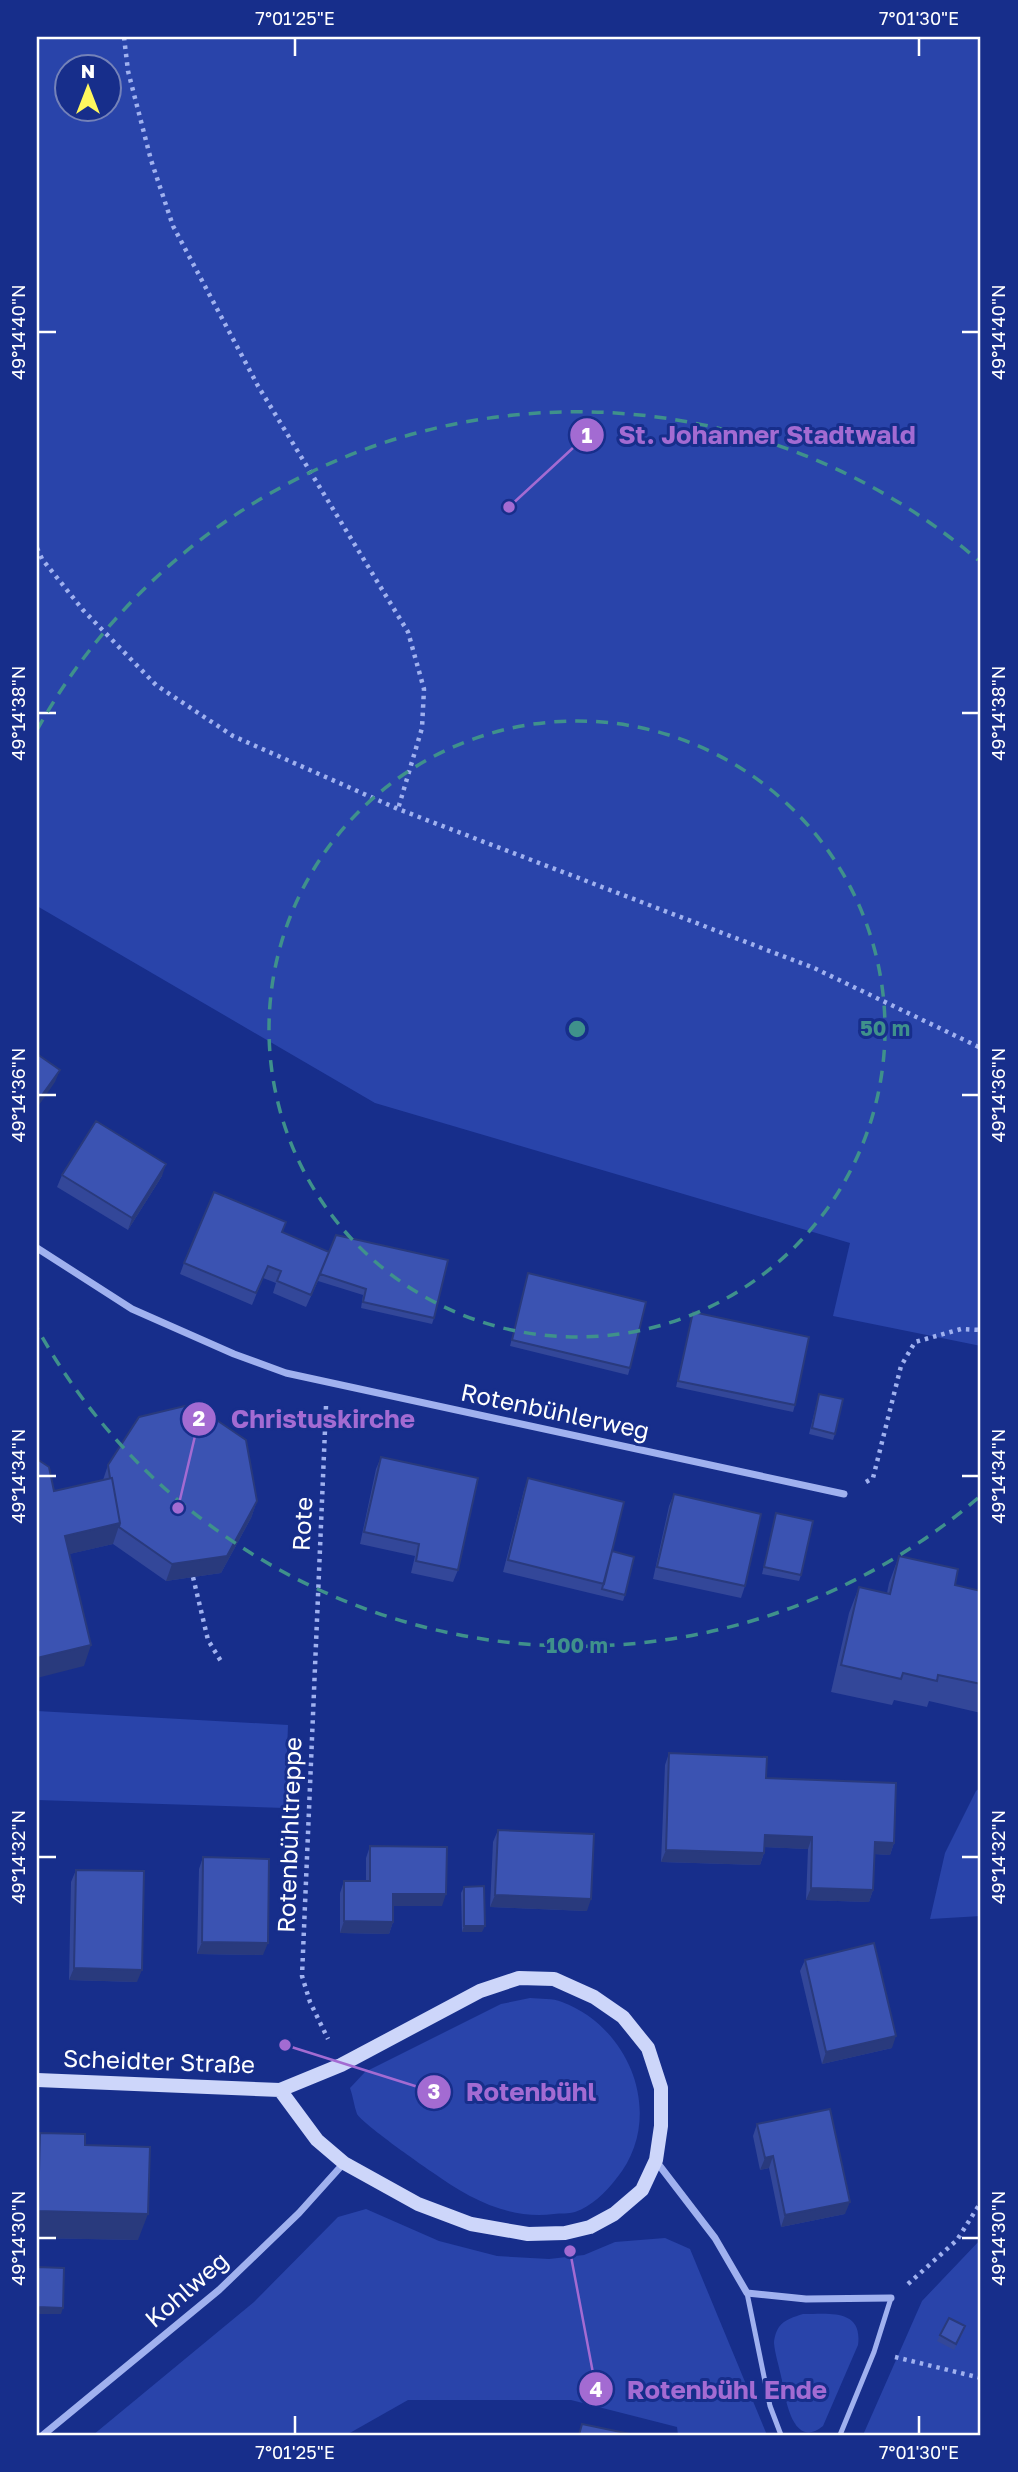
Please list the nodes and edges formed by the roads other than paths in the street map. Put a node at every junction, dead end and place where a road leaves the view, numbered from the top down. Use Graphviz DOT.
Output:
graph roads {
  1 [pos="37,1248"];
  2 [pos="844,1494"];
  3 [pos="37,2080"];
  4 [pos="280,2090"];
  5 [pos="656,2160"];
  6 [pos="345,2163"];
  7 [pos="747,2292"];
  8 [pos="891,2298"];
  9 [pos="43,2435"];
  10 [pos="781,2435"];
  11 [pos="840,2435"];
  1 -- 2 [label="street, Rotenbühlerweg"];
  3 -- 4 [label="street, Scheidter Straße"];
  4 -- 5 [label="street, Scheidter Straße"];
  4 -- 6 [label="street, Scheidter Straße"];
  5 -- 6 [label="street, Scheidter Straße"];
  5 -- 7 [label="street"];
  6 -- 9 [label="street, Kohlweg"];
  7 -- 8 [label="street"];
  7 -- 10 [label="lane"];
  8 -- 11 [label="lane"];
}
